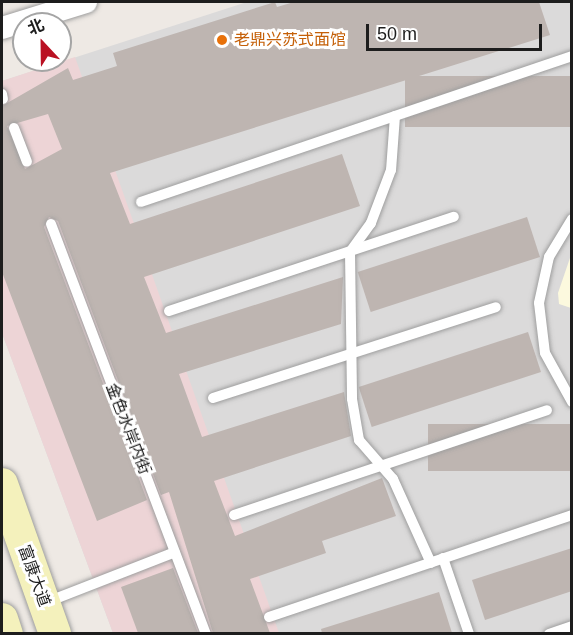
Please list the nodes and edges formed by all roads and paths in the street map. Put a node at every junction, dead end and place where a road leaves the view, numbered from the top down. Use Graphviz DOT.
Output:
graph roads {
  1 [pos="86,2"];
  2 [pos="2,28"];
  3 [pos="572,56"];
  4 [pos="395,116"];
  5 [pos="14,128"];
  6 [pos="27,162"];
  7 [pos="141,202"];
  8 [pos="454,217"];
  9 [pos="572,219"];
  10 [pos="51,224"];
  11 [pos="350,252"];
  12 [pos="496,307"];
  13 [pos="169,311"];
  14 [pos="351,354"];
  15 [pos="213,398"];
  16 [pos="572,402"];
  17 [pos="547,410"];
  18 [pos="379,466"];
  19 [pos="2,484"];
  20 [pos="234,515"];
  21 [pos="572,515"];
  22 [pos="175,552"];
  23 [pos="443,558"];
  24 [pos="431,563"];
  25 [pos="44,603"];
  26 [pos="269,617"];
  27 [pos="2,619"];
  28 [pos="572,626"];
  29 [pos="7,633"];
  30 [pos="55,633"];
  31 [pos="206,633"];
  32 [pos="469,633"];
  33 [pos="549,633"];
  1 -- 2 [label="street"];
  3 -- 4 [label="lane"];
  4 -- 7 [label="lane"];
  4 -- 11 [label="lane"];
  5 -- 6 [label="lane"];
  8 -- 11 [label="lane"];
  9 -- 16 [label="lane"];
  10 -- 22 [label="lane, 金色水岸内街"];
  11 -- 13 [label="lane"];
  11 -- 14 [label="lane"];
  12 -- 14 [label="lane"];
  14 -- 15 [label="lane"];
  14 -- 18 [label="lane"];
  17 -- 18 [label="lane"];
  18 -- 20 [label="lane"];
  18 -- 24 [label="lane"];
  19 -- 25 [label="street, 富康大道"];
  21 -- 23 [label="lane"];
  22 -- 25 [label="lane"];
  22 -- 31 [label="lane, 金色水岸内街"];
  23 -- 24 [label="lane"];
  23 -- 32 [label="lane"];
  24 -- 26 [label="lane"];
  25 -- 30 [label="street, 富康大道"];
  27 -- 29 [label="street"];
  28 -- 33 [label="lane"];
}
